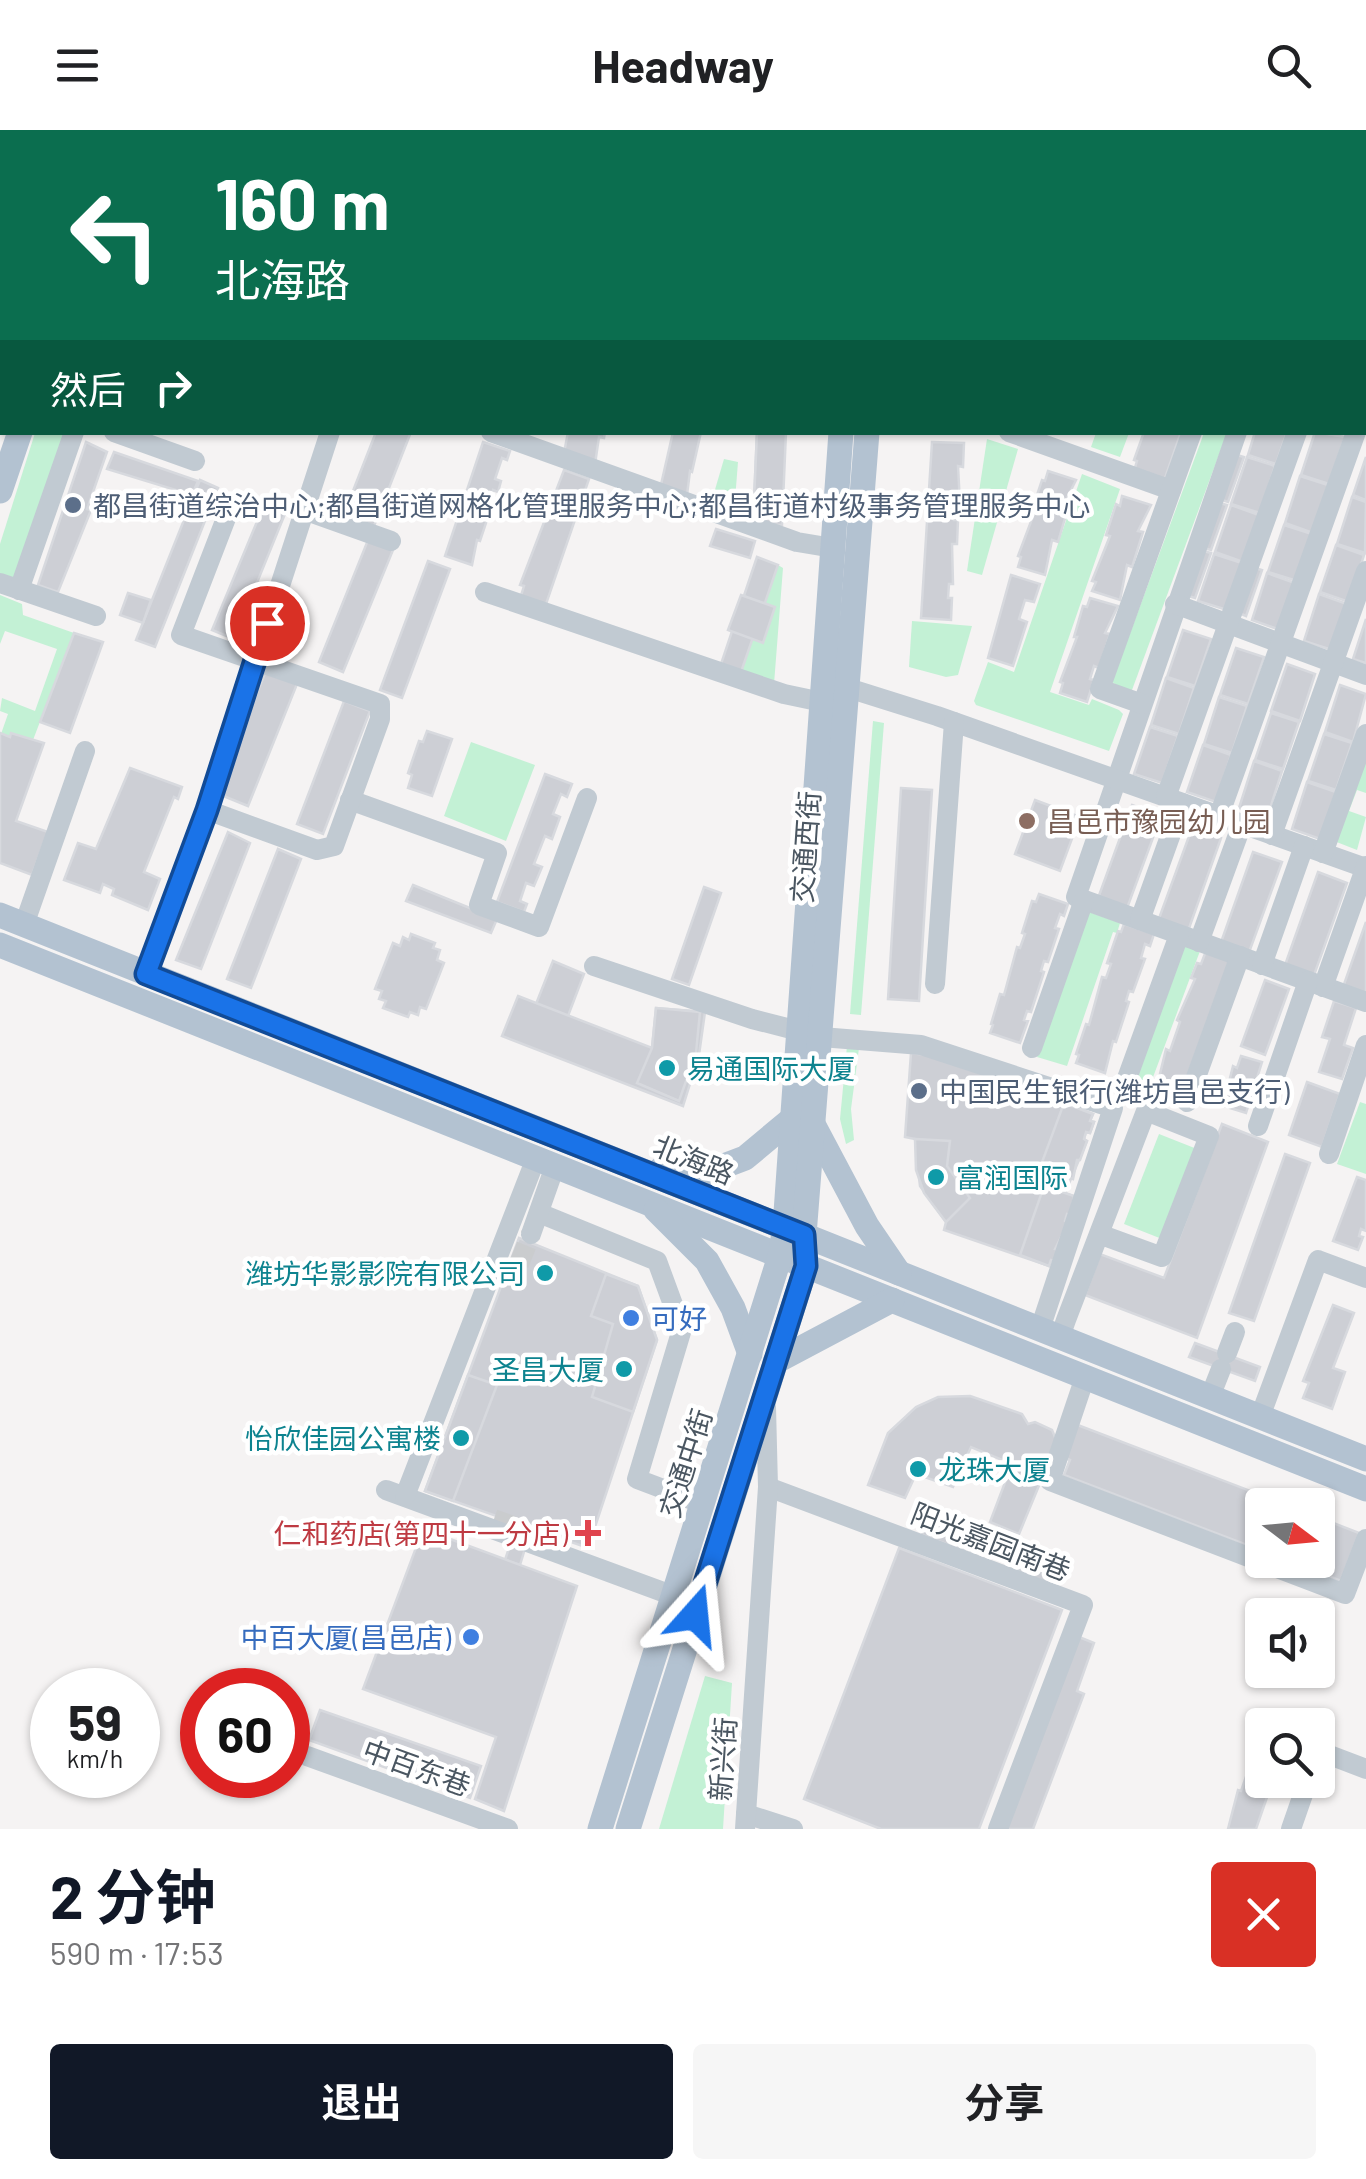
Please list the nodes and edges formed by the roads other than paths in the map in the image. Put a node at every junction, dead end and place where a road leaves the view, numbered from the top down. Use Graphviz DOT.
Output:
graph roads {
  1 [pos="19,435"];
  2 [pos="73,435"];
  3 [pos="122,435"];
  4 [pos="329,435"];
  5 [pos="500,435"];
  6 [pos="841,435"];
  7 [pos="867,435"];
  8 [pos="1025,435"];
  9 [pos="1191,435"];
  10 [pos="1236,435"];
  11 [pos="1295,435"];
  12 [pos="1355,435"];
  13 [pos="1066,442"];
  14 [pos="196,461"];
  15 [pos="1171,490"];
  16 [pos="0,491"];
  17 [pos="304,510"];
  18 [pos="228,514"];
  19 [pos="391,540"];
  20 [pos="832,548"];
  21 [pos="1366,571"];
  22 [pos="10,587"];
  23 [pos="485,592"];
  24 [pos="1175,604"];
  25 [pos="96,616"];
  26 [pos="1228,624"];
  27 [pos="1280,643"];
  28 [pos="254,661"];
  29 [pos="1333,663"];
  30 [pos="1366,675"];
  31 [pos="848,688"];
  32 [pos="822,702"];
  33 [pos="1142,704"];
  34 [pos="954,722"];
  35 [pos="1366,734"];
  36 [pos="84,751"];
  37 [pos="1115,780"];
  38 [pos="587,798"];
  39 [pos="350,800"];
  40 [pos="1174,800"];
  41 [pos="207,810"];
  42 [pos="1219,816"];
  43 [pos="1242,824"];
  44 [pos="1272,835"];
  45 [pos="1314,849"];
  46 [pos="1366,867"];
  47 [pos="1084,900"];
  48 [pos="12,920"];
  49 [pos="1140,920"];
  50 [pos="1189,938"];
  51 [pos="0,946"];
  52 [pos="1240,956"];
  53 [pos="1262,964"];
  54 [pos="594,966"];
  55 [pos="146,974"];
  56 [pos="934,984"];
  57 [pos="1316,984"];
  58 [pos="1366,1002"];
  59 [pos="810,1034"];
  60 [pos="1366,1045"];
  61 [pos="1032,1048"];
  62 [pos="1125,1084"];
  63 [pos="1187,1102"];
  64 [pos="803,1122"];
  65 [pos="1258,1126"];
  66 [pos="1329,1154"];
  67 [pos="545,1162"];
  68 [pos="638,1169"];
  69 [pos="648,1203"];
  70 [pos="538,1213"];
  71 [pos="794,1231"];
  72 [pos="531,1234"];
  73 [pos="1099,1234"];
  74 [pos="780,1256"];
  75 [pos="806,1266"];
  76 [pos="899,1273"];
  77 [pos="1366,1278"];
  78 [pos="892,1300"];
  79 [pos="1235,1332"];
  80 [pos="1050,1333"];
  81 [pos="750,1354"];
  82 [pos="775,1362"];
  83 [pos="1085,1377"];
  84 [pos="766,1394"];
  85 [pos="1210,1397"];
  86 [pos="1260,1417"];
  87 [pos="1366,1460"];
  88 [pos="768,1487"];
  89 [pos="1366,1489"];
  90 [pos="703,1504"];
  91 [pos="1366,1539"];
  92 [pos="674,1596"];
  93 [pos="310,1757"];
  94 [pos="1335,1757"];
  95 [pos="1366,1768"];
  96 [pos="1302,1798"];
  97 [pos="746,1822"];
  98 [pos="508,1829"];
  99 [pos="600,1829"];
  100 [pos="628,1829"];
  101 [pos="793,1829"];
  102 [pos="998,1829"];
  103 [pos="1291,1829"];
  1 -- 16 [label="main road"];
  2 -- 22 [label="street"];
  3 -- 14 [label="street"];
  4 -- 17 [label="street"];
  5 -- 20 [label="street"];
  6 -- 20 [label="main road, 交通西街"];
  7 -- 31 [label="main road, 交通西街"];
  8 -- 13 [label="street"];
  9 -- 15 [label="street"];
  10 -- 24 [label="street"];
  11 -- 26 [label="street"];
  12 -- 27 [label="street"];
  13 -- 15 [label="street"];
  15 -- 33 [label="street"];
  17 -- 19 [label="street"];
  17 -- 28 [label="street"];
  18 -- 28 [label="street"];
  20 -- 32 [label="main road, 交通西街"];
  21 -- 29 [label="street"];
  22 -- 25 [label="street"];
  23 -- 32 [label="street"];
  24 -- 26 [label="street"];
  24 -- 33 [label="street"];
  26 -- 27 [label="street"];
  26 -- 40 [label="street"];
  27 -- 29 [label="street"];
  27 -- 42 [label="street"];
  28 -- 39 [label="street"];
  28 -- 41 [label="street"];
  29 -- 30 [label="street"];
  29 -- 44 [label="street"];
  31 -- 34 [label="street"];
  31 -- 59 [label="main road, 交通西街"];
  32 -- 59 [label="main road, 交通西街"];
  33 -- 37 [label="street"];
  34 -- 37 [label="street"];
  34 -- 56 [label="street"];
  35 -- 45 [label="street"];
  36 -- 48 [label="street"];
  37 -- 40 [label="street"];
  37 -- 47 [label="street"];
  38 -- 39 [label="street"];
  39 -- 41 [label="street"];
  40 -- 42 [label="street"];
  40 -- 49 [label="street"];
  41 -- 55 [label="street"];
  42 -- 43 [label="street"];
  43 -- 44 [label="street"];
  43 -- 50 [label="street"];
  44 -- 45 [label="street"];
  45 -- 46 [label="street"];
  45 -- 53 [label="street"];
  46 -- 57 [label="street"];
  47 -- 49 [label="street"];
  47 -- 61 [label="street"];
  48 -- 55 [label="main road, 北海路"];
  49 -- 50 [label="street"];
  50 -- 52 [label="street"];
  50 -- 62 [label="street"];
  51 -- 67 [label="main road, 北海路"];
  52 -- 53 [label="street"];
  52 -- 63 [label="street"];
  53 -- 57 [label="street"];
  54 -- 59 [label="street"];
  55 -- 68 [label="main road, 北海路"];
  57 -- 58 [label="street"];
  57 -- 65 [label="street"];
  59 -- 64 [label="main road, 交通西街"];
  59 -- 80 [label="street"];
  60 -- 66 [label="street"];
  64 -- 68 [label="main road"];
  64 -- 71 [label="main road, 交通西街"];
  64 -- 76 [label="main road"];
  67 -- 69 [label="main road, 北海路"];
  67 -- 70 [label="street"];
  67 -- 92 [label="street"];
  68 -- 71 [label="main road, 北海路"];
  69 -- 74 [label="main road, 北海路"];
  69 -- 81 [label="main road"];
  70 -- 72 [label="street"];
  70 -- 90 [label="street"];
  71 -- 74 [label="main road, 交通中街"];
  71 -- 75 [label="main road, 交通西街"];
  71 -- 76 [label="main road, 北海路"];
  73 -- 73 [label="street"];
  73 -- 80 [label="street"];
  74 -- 75 [label="main road, 北海路"];
  74 -- 81 [label="main road, 交通中街"];
  75 -- 78 [label="main road, 北海路"];
  75 -- 82 [label="main road, 交通中街"];
  76 -- 80 [label="main road, 北海路"];
  77 -- 86 [label="street"];
  78 -- 82 [label="main road"];
  78 -- 83 [label="main road, 北海路"];
  79 -- 85 [label="street"];
  80 -- 85 [label="main road, 北海路"];
  81 -- 90 [label="main road, 交通中街"];
  82 -- 84 [label="main road, 交通中街"];
  83 -- 89 [label="main road, 北海路"];
  83 -- 91 [label="street"];
  84 -- 88 [label="street, 新兴街"];
  84 -- 100 [label="main road, 交通中街"];
  85 -- 86 [label="main road, 北海路"];
  86 -- 87 [label="main road, 北海路"];
  88 -- 97 [label="street, 新兴街"];
  88 -- 102 [label="street, 阳光嘉园南巷"];
  90 -- 92 [label="main road, 交通中街"];
  92 -- 99 [label="main road, 交通中街"];
  93 -- 98 [label="street, 中百东巷"];
  94 -- 95 [label="street"];
  96 -- 103 [label="street"];
  97 -- 101 [label="street"];
}
